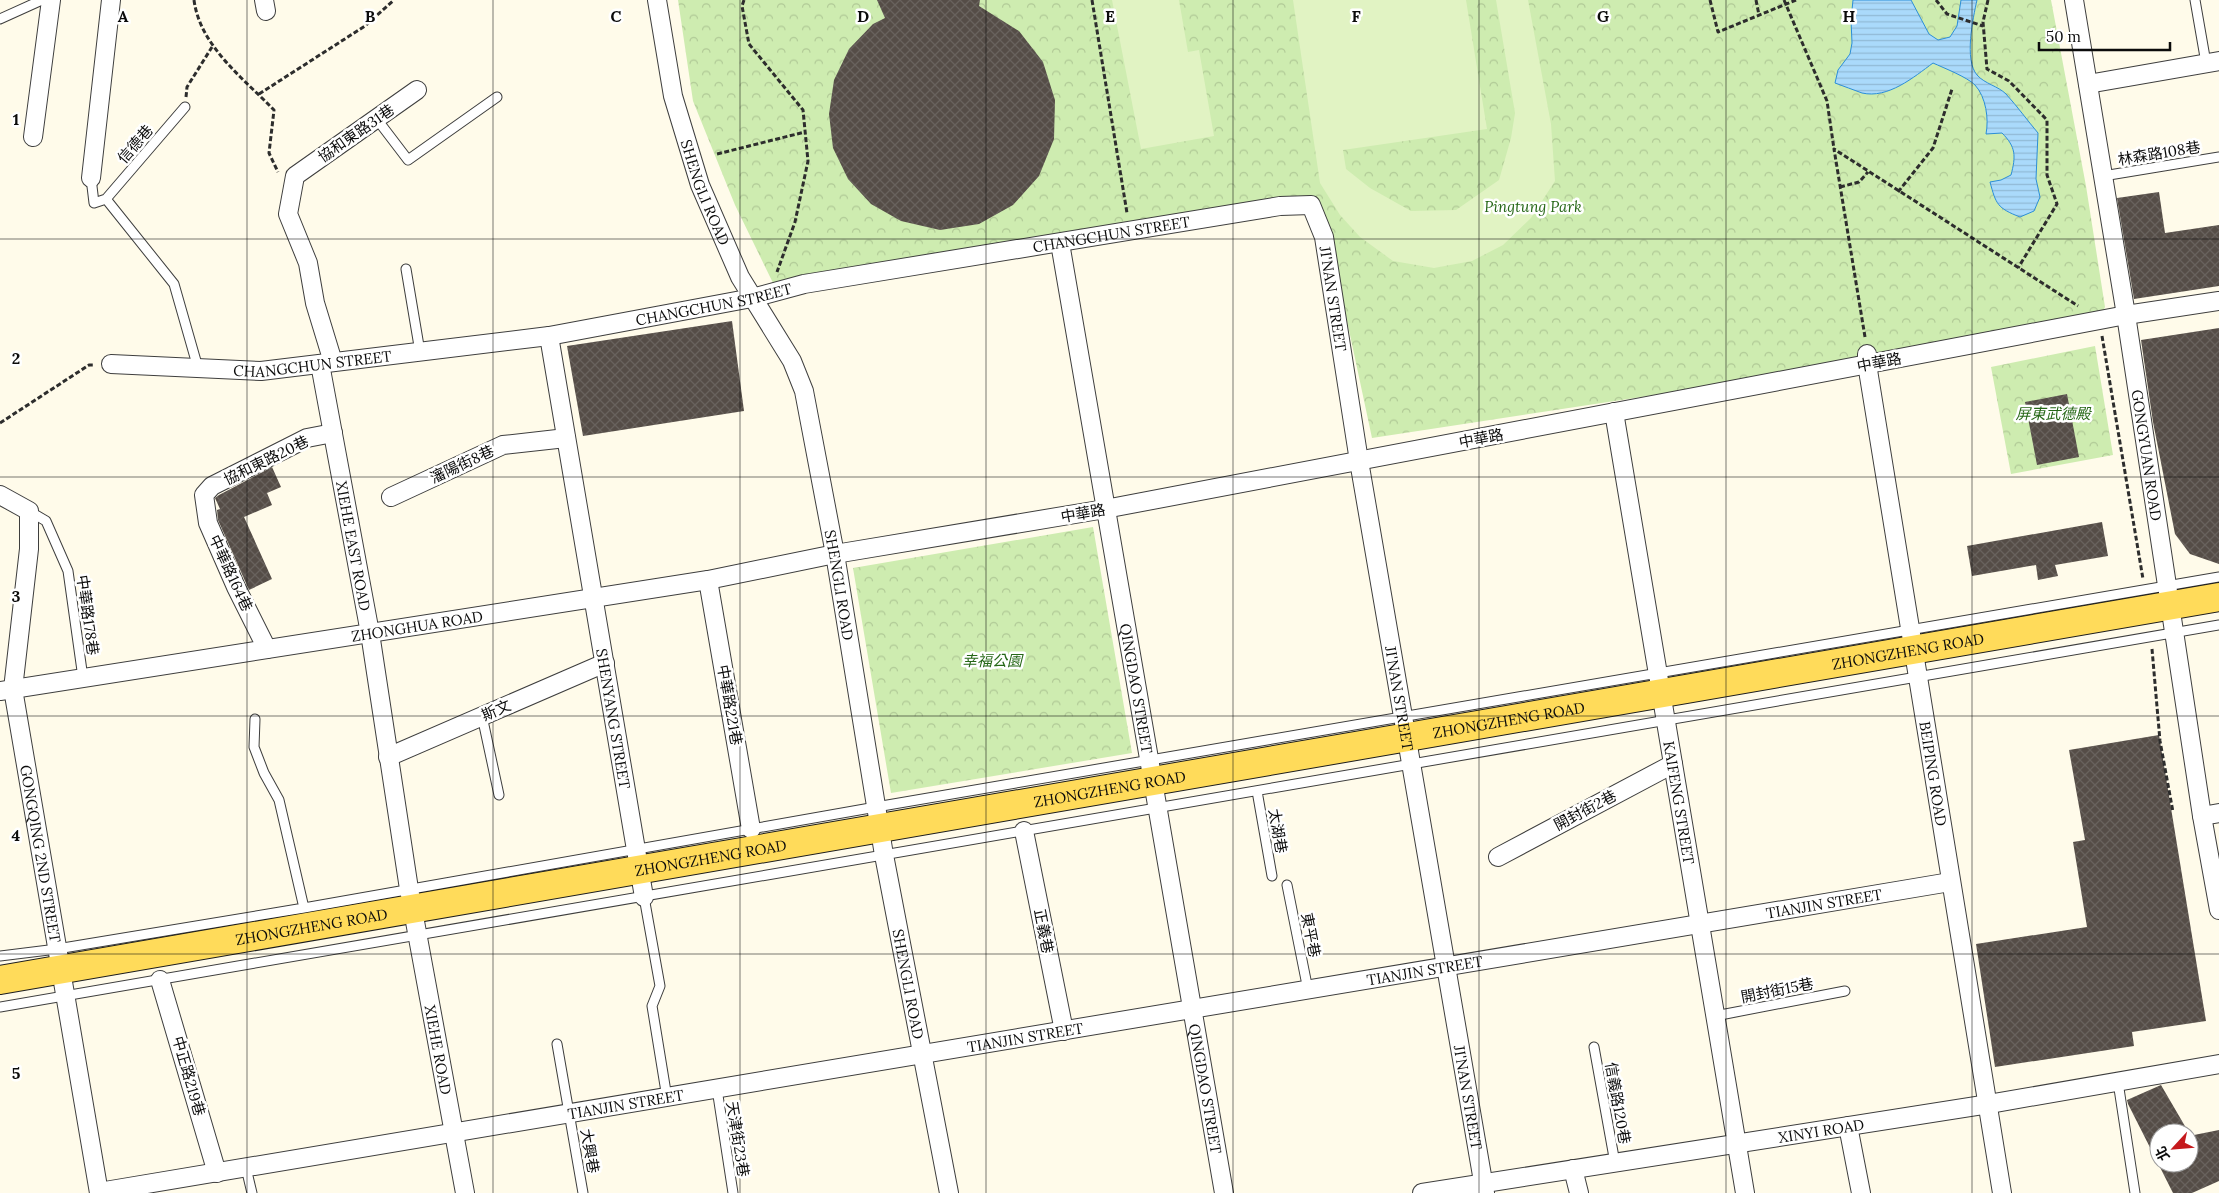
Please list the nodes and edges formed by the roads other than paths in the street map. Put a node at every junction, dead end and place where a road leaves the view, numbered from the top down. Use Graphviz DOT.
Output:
graph roads {
  1 [pos="42,0"];
  2 [pos="51,0"];
  3 [pos="111,0"];
  4 [pos="658,0"];
  5 [pos="2074,0"];
  6 [pos="2195,0"];
  7 [pos="0,19"];
  8 [pos="2213,62"];
  9 [pos="2088,84"];
  10 [pos="417,90"];
  11 [pos="496,97"];
  12 [pos="185,107"];
  13 [pos="376,118"];
  14 [pos="33,137"];
  15 [pos="2219,157"];
  16 [pos="295,176"];
  17 [pos="2103,176"];
  18 [pos="91,178"];
  19 [pos="106,199"];
  20 [pos="1311,205"];
  21 [pos="1060,243"];
  22 [pos="406,269"];
  23 [pos="752,298"];
  24 [pos="2219,301"];
  25 [pos="2126,315"];
  26 [pos="549,336"];
  27 [pos="420,352"];
  28 [pos="1867,359"];
  29 [pos="326,363"];
  30 [pos="112,364"];
  31 [pos="198,368"];
  32 [pos="1614,412"];
  33 [pos="333,433"];
  34 [pos="566,438"];
  35 [pos="1360,461"];
  36 [pos="204,495"];
  37 [pos="0,496"];
  38 [pos="391,498"];
  39 [pos="1105,510"];
  40 [pos="29,511"];
  41 [pos="835,554"];
  42 [pos="2219,577"];
  43 [pos="708,580"];
  44 [pos="2169,596"];
  45 [pos="2219,597"];
  46 [pos="594,598"];
  47 [pos="2219,625"];
  48 [pos="370,633"];
  49 [pos="2175,633"];
  50 [pos="1911,640"];
  51 [pos="266,649"];
  52 [pos="605,663"];
  53 [pos="83,678"];
  54 [pos="1918,678"];
  55 [pos="1660,683"];
  56 [pos="6,690"];
  57 [pos="482,716"];
  58 [pos="255,719"];
  59 [pos="1666,721"];
  60 [pos="1405,727"];
  61 [pos="388,757"];
  62 [pos="1673,764"];
  63 [pos="1412,765"];
  64 [pos="1150,771"];
  65 [pos="1257,791"];
  66 [pos="499,795"];
  67 [pos="1157,808"];
  68 [pos="2211,814"];
  69 [pos="878,817"];
  70 [pos="751,830"];
  71 [pos="1024,831"];
  72 [pos="884,855"];
  73 [pos="1498,857"];
  74 [pos="638,859"];
  75 [pos="1272,876"];
  76 [pos="1950,882"];
  77 [pos="1287,886"];
  78 [pos="644,896"];
  79 [pos="410,898"];
  80 [pos="304,908"];
  81 [pos="2219,910"];
  82 [pos="1699,924"];
  83 [pos="417,936"];
  84 [pos="0,956"];
  85 [pos="1446,966"];
  86 [pos="61,972"];
  87 [pos="0,980"];
  88 [pos="160,980"];
  89 [pos="1308,990"];
  90 [pos="1845,991"];
  91 [pos="0,1008"];
  92 [pos="1192,1009"];
  93 [pos="1715,1016"];
  94 [pos="1064,1031"];
  95 [pos="557,1044"];
  96 [pos="1594,1048"];
  97 [pos="922,1056"];
  98 [pos="2219,1064"];
  99 [pos="2118,1082"];
  100 [pos="717,1090"];
  101 [pos="666,1098"];
  102 [pos="1989,1104"];
  103 [pos="569,1114"];
  104 [pos="1848,1126"];
  105 [pos="454,1133"];
  106 [pos="1737,1144"];
  107 [pos="1615,1163"];
  108 [pos="246,1168"];
  109 [pos="1573,1169"];
  110 [pos="217,1173"];
  111 [pos="1484,1188"];
  112 [pos="99,1193"];
  113 [pos="252,1193"];
  114 [pos="465,1193"];
  115 [pos="583,1193"];
  116 [pos="733,1193"];
  117 [pos="949,1193"];
  118 [pos="1224,1193"];
  119 [pos="1422,1193"];
  120 [pos="1579,1193"];
  121 [pos="1745,1193"];
  122 [pos="1861,1193"];
  123 [pos="2002,1193"];
  124 [pos="2135,1193"];
  1 -- 7 [label="lane"];
  2 -- 14 [label="street"];
  3 -- 18 [label="street"];
  4 -- 23 [label="street, SHENGLI ROAD"];
  5 -- 9 [label="street, GONGYUAN ROAD"];
  6 -- 8 [label="lane"];
  8 -- 9 [label="street"];
  9 -- 17 [label="street, GONGYUAN ROAD"];
  10 -- 13 [label="street, 協和東路31巷"];
  11 -- 13 [label="lane"];
  12 -- 19 [label="lane, 信德巷"];
  13 -- 16 [label="street, 協和東路31巷"];
  15 -- 17 [label="lane, 林森路108巷"];
  16 -- 29 [label="street, XIEHE EAST ROAD"];
  17 -- 25 [label="street, GONGYUAN ROAD"];
  18 -- 19 [label="lane"];
  19 -- 31 [label="lane"];
  20 -- 21 [label="street, CHANGCHUN STREET"];
  20 -- 35 [label="street, JI'NAN STREET"];
  21 -- 23 [label="street, CHANGCHUN STREET"];
  21 -- 39 [label="street, QINGDAO STREET"];
  22 -- 27 [label="lane"];
  23 -- 26 [label="street, CHANGCHUN STREET"];
  23 -- 41 [label="street, SHENGLI ROAD"];
  24 -- 25 [label="street"];
  25 -- 28 [label="street, 中華路"];
  25 -- 44 [label="street, GONGYUAN ROAD"];
  26 -- 27 [label="street, CHANGCHUN STREET"];
  26 -- 34 [label="street, SHENYANG STREET"];
  27 -- 29 [label="street, CHANGCHUN STREET"];
  28 -- 32 [label="street, 中華路"];
  28 -- 50 [label="street, BEIPING ROAD"];
  29 -- 31 [label="street, CHANGCHUN STREET"];
  29 -- 33 [label="street, XIEHE EAST ROAD"];
  30 -- 31 [label="street, CHANGCHUN STREET"];
  32 -- 35 [label="street, 中華路"];
  32 -- 55 [label="street, KAIFENG STREET"];
  33 -- 36 [label="street, 協和東路20巷"];
  33 -- 48 [label="street, XIEHE EAST ROAD"];
  34 -- 38 [label="street, 瀋陽街8巷"];
  34 -- 46 [label="street, SHENYANG STREET"];
  35 -- 39 [label="street, 中華路"];
  35 -- 60 [label="street, JI'NAN STREET"];
  36 -- 51 [label="street, 中華路164巷"];
  37 -- 40 [label="street"];
  39 -- 41 [label="street, 中華路"];
  39 -- 64 [label="street, QINGDAO STREET"];
  40 -- 53 [label="lane, 中華路178巷"];
  40 -- 56 [label="street, GONGQING 2ND STREET"];
  41 -- 43 [label="street, ZHONGHUA ROAD"];
  41 -- 69 [label="street, SHENGLI ROAD"];
  42 -- 44 [label="lane, ZHONGZHENG ROAD"];
  43 -- 46 [label="street, ZHONGHUA ROAD"];
  43 -- 70 [label="street, 中華路221巷"];
  44 -- 45 [label="main road, ZHONGZHENG ROAD"];
  44 -- 49 [label="street, GONGYUAN ROAD"];
  44 -- 50 [label="main road, ZHONGZHENG ROAD"];
  44 -- 50 [label="lane, ZHONGZHENG ROAD"];
  46 -- 48 [label="street, ZHONGHUA ROAD"];
  46 -- 52 [label="street, SHENYANG STREET"];
  47 -- 49 [label="lane, ZHONGZHENG ROAD"];
  48 -- 51 [label="street, ZHONGHUA ROAD"];
  48 -- 61 [label="street, XIEHE EAST ROAD"];
  49 -- 54 [label="lane, ZHONGZHENG ROAD"];
  49 -- 68 [label="street, GONGYUAN ROAD"];
  50 -- 54 [label="street, BEIPING ROAD"];
  50 -- 55 [label="main road, ZHONGZHENG ROAD"];
  51 -- 53 [label="street, ZHONGHUA ROAD"];
  52 -- 57 [label="street, 斯文"];
  52 -- 74 [label="street, SHENYANG STREET"];
  53 -- 56 [label="street, ZHONGHUA ROAD"];
  54 -- 59 [label="lane, ZHONGZHENG ROAD"];
  54 -- 76 [label="street, BEIPING ROAD"];
  55 -- 59 [label="street, KAIFENG STREET"];
  55 -- 60 [label="main road, ZHONGZHENG ROAD"];
  56 -- 86 [label="street, GONGQING 2ND STREET"];
  57 -- 61 [label="street, 斯文"];
  57 -- 66 [label="lane"];
  58 -- 80 [label="lane"];
  59 -- 62 [label="street, KAIFENG STREET"];
  59 -- 63 [label="lane, ZHONGZHENG ROAD"];
  60 -- 63 [label="street, JI'NAN STREET"];
  60 -- 64 [label="main road, ZHONGZHENG ROAD"];
  61 -- 79 [label="street, XIEHE EAST ROAD"];
  62 -- 73 [label="street, 開封街2巷"];
  62 -- 82 [label="street, KAIFENG STREET"];
  63 -- 65 [label="lane, ZHONGZHENG ROAD"];
  63 -- 85 [label="street, JI'NAN STREET"];
  64 -- 67 [label="street, QINGDAO STREET"];
  64 -- 69 [label="main road, ZHONGZHENG ROAD"];
  65 -- 67 [label="lane, ZHONGZHENG ROAD"];
  65 -- 75 [label="lane, 太湖巷"];
  67 -- 71 [label="lane, ZHONGZHENG ROAD"];
  67 -- 92 [label="street, QINGDAO STREET"];
  68 -- 81 [label="street, GONGYUAN ROAD"];
  69 -- 70 [label="lane, ZHONGZHENG ROAD"];
  69 -- 72 [label="street, SHENGLI ROAD"];
  69 -- 74 [label="main road, ZHONGZHENG ROAD"];
  70 -- 74 [label="lane, ZHONGZHENG ROAD"];
  71 -- 72 [label="lane, ZHONGZHENG ROAD"];
  71 -- 94 [label="street, 正義巷"];
  72 -- 78 [label="lane, ZHONGZHENG ROAD"];
  72 -- 97 [label="street, SHENGLI ROAD"];
  74 -- 78 [label="street, SHENYANG STREET"];
  74 -- 79 [label="main road, ZHONGZHENG ROAD"];
  76 -- 82 [label="street, TIANJIN STREET"];
  76 -- 102 [label="street, BEIPING ROAD"];
  77 -- 89 [label="lane, 東平巷"];
  78 -- 83 [label="lane, ZHONGZHENG ROAD"];
  78 -- 101 [label="lane, SHENYANG STREET"];
  79 -- 80 [label="lane, ZHONGZHENG ROAD"];
  79 -- 83 [label="street, XIEHE ROAD"];
  79 -- 86 [label="main road, ZHONGZHENG ROAD"];
  80 -- 86 [label="lane, ZHONGZHENG ROAD"];
  82 -- 85 [label="street, TIANJIN STREET"];
  82 -- 93 [label="street, KAIFENG STREET"];
  83 -- 88 [label="lane, ZHONGZHENG ROAD"];
  83 -- 105 [label="street, XIEHE ROAD"];
  84 -- 86 [label="lane, ZHONGZHENG ROAD"];
  85 -- 89 [label="street, TIANJIN STREET"];
  85 -- 111 [label="street, JI'NAN STREET"];
  86 -- 87 [label="main road, ZHONGZHENG ROAD"];
  86 -- 88 [label="lane, ZHONGZHENG ROAD"];
  86 -- 91 [label="lane, ZHONGZHENG ROAD"];
  86 -- 112 [label="street, GONGQING 2ND STREET"];
  88 -- 110 [label="street, 中正路219巷"];
  89 -- 92 [label="street, TIANJIN STREET"];
  90 -- 93 [label="lane, 開封街15巷"];
  92 -- 94 [label="street, TIANJIN STREET"];
  92 -- 118 [label="street, QINGDAO STREET"];
  93 -- 106 [label="street, KAIFENG STREET"];
  94 -- 97 [label="street, TIANJIN STREET"];
  95 -- 103 [label="lane, 大興巷"];
  96 -- 107 [label="lane, 信義路120巷"];
  97 -- 100 [label="street, TIANJIN STREET"];
  97 -- 117 [label="street, SHENGLI ROAD"];
  98 -- 99 [label="street, XINYI ROAD"];
  99 -- 102 [label="street, XINYI ROAD"];
  99 -- 124 [label="lane"];
  100 -- 101 [label="street, TIANJIN STREET"];
  100 -- 116 [label="lane, 天津街23巷"];
  101 -- 103 [label="street, TIANJIN STREET"];
  102 -- 104 [label="street, XINYI ROAD"];
  102 -- 123 [label="street, BEIPING ROAD"];
  103 -- 105 [label="street, TIANJIN STREET"];
  103 -- 115 [label="lane, 大興巷"];
  104 -- 106 [label="street, XINYI ROAD"];
  104 -- 122 [label="street"];
  105 -- 108 [label="street, TIANJIN STREET"];
  105 -- 114 [label="street, XIEHE ROAD"];
  106 -- 107 [label="street, XINYI ROAD"];
  106 -- 121 [label="street, KAIFENG STREET"];
  107 -- 109 [label="street, XINYI ROAD"];
  108 -- 110 [label="street, TIANJIN STREET"];
  108 -- 113 [label="lane"];
  109 -- 111 [label="street, XINYI ROAD"];
  109 -- 120 [label="street"];
  110 -- 112 [label="street, TIANJIN STREET"];
  111 -- 119 [label="street, XINYI ROAD"];
}
